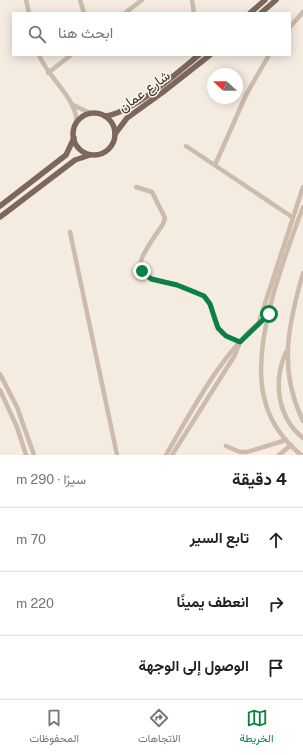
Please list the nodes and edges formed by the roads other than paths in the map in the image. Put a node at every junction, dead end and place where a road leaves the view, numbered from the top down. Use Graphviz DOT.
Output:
graph roads {
  1 [pos="26,0"];
  2 [pos="80,0"];
  3 [pos="142,0"];
  4 [pos="192,0"];
  5 [pos="265,0"];
  6 [pos="276,0"];
  7 [pos="29,12"];
  8 [pos="84,12"];
  9 [pos="126,12"];
  10 [pos="194,12"];
  11 [pos="251,12"];
  12 [pos="262,12"];
  13 [pos="303,12"];
  14 [pos="291,26"];
  15 [pos="40,56"];
  16 [pos="70,56"];
  17 [pos="198,56"];
  18 [pos="209,56"];
  19 [pos="268,56"];
  20 [pos="48,72"];
  21 [pos="72,104"];
  22 [pos="90,113"];
  23 [pos="105,116"];
  24 [pos="77,123"];
  25 [pos="115,134"];
  26 [pos="74,138"];
  27 [pos="186,146"];
  28 [pos="93,154"];
  29 [pos="215,165"];
  30 [pos="136,187"];
  31 [pos="303,187"];
  32 [pos="0,206"];
  33 [pos="303,207"];
  34 [pos="0,217"];
  35 [pos="292,217"];
  36 [pos="70,232"];
  37 [pos="303,273"];
  38 [pos="269,314"];
  39 [pos="259,322"];
  40 [pos="240,342"];
  41 [pos="287,349"];
  42 [pos="0,374"];
  43 [pos="0,390"];
  44 [pos="303,421"];
  45 [pos="303,438"];
  46 [pos="286,440"];
  47 [pos="291,445"];
  48 [pos="226,446"];
  49 [pos="300,454"];
  50 [pos="26,455"];
  51 [pos="34,455"];
  52 [pos="117,455"];
  53 [pos="166,455"];
  54 [pos="172,455"];
  55 [pos="279,455"];
  1 -- 7 [label="street"];
  2 -- 8 [label="street"];
  3 -- 9 [label="street"];
  4 -- 10 [label="street"];
  5 -- 11 [label="main road"];
  6 -- 12 [label="main road"];
  13 -- 14 [label="street"];
  15 -- 20 [label="street"];
  16 -- 20 [label="street"];
  17 -- 23 [label="main road, شارع عمان"];
  18 -- 25 [label="main road, شارع عمان"];
  19 -- 29 [label="street"];
  20 -- 21 [label="street"];
  21 -- 22 [label="street"];
  21 -- 24 [label="street"];
  22 -- 23 [label="main road"];
  22 -- 24 [label="main road"];
  23 -- 25 [label="main road"];
  24 -- 26 [label="main road"];
  25 -- 28 [label="main road"];
  26 -- 28 [label="main road"];
  26 -- 32 [label="main road"];
  27 -- 29 [label="street"];
  28 -- 34 [label="main road"];
  29 -- 35 [label="street"];
  30 -- 40 [label="street"];
  31 -- 35 [label="street"];
  33 -- 38 [label="street"];
  35 -- 39 [label="street"];
  36 -- 52 [label="street"];
  37 -- 41 [label="street"];
  38 -- 39 [label="street"];
  38 -- 46 [label="street"];
  39 -- 40 [label="street"];
  40 -- 53 [label="street"];
  40 -- 54 [label="street"];
  41 -- 44 [label="street"];
  41 -- 45 [label="street"];
  42 -- 51 [label="street"];
  43 -- 50 [label="street"];
  46 -- 47 [label="street"];
  46 -- 48 [label="street"];
  47 -- 49 [label="street"];
  47 -- 55 [label="street"];
}
